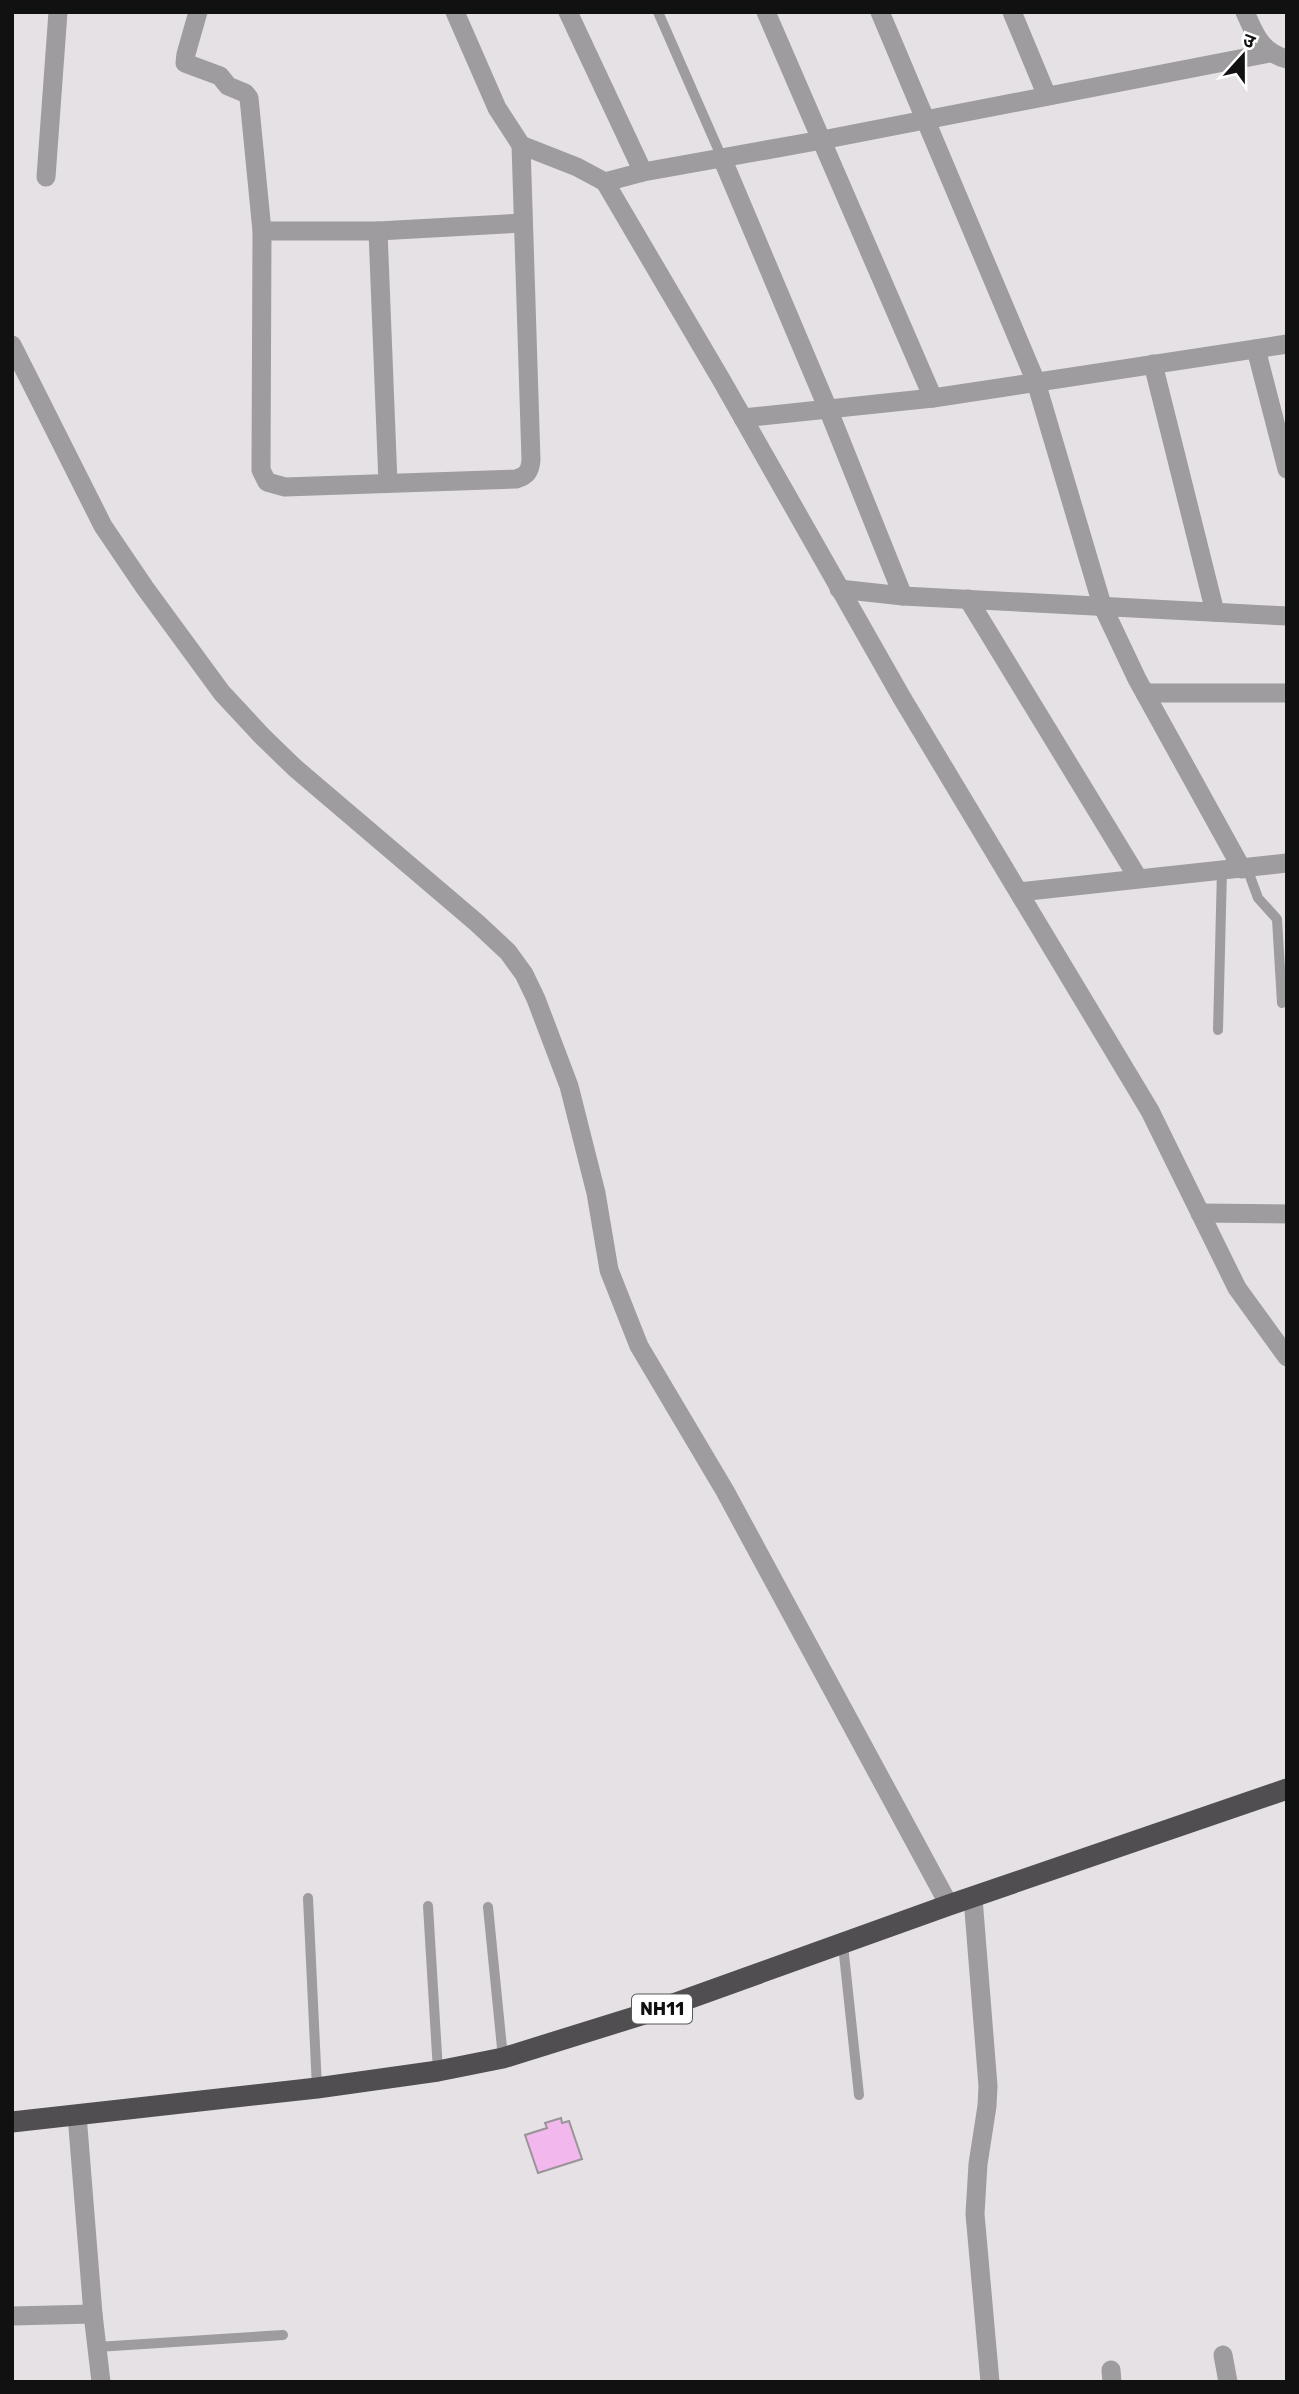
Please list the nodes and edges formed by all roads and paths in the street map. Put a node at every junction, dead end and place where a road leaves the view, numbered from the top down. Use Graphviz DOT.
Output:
graph roads {
  1 [pos="58,12"];
  2 [pos="198,12"];
  3 [pos="455,12"];
  4 [pos="568,12"];
  5 [pos="658,12"];
  6 [pos="766,12"];
  7 [pos="880,12"];
  8 [pos="1012,12"];
  9 [pos="1245,12"];
  10 [pos="1278,56"];
  11 [pos="1047,96"];
  12 [pos="925,120"];
  13 [pos="822,140"];
  14 [pos="521,145"];
  15 [pos="722,158"];
  16 [pos="643,172"];
  17 [pos="46,177"];
  18 [pos="605,182"];
  19 [pos="522,223"];
  20 [pos="262,231"];
  21 [pos="378,232"];
  22 [pos="1287,344"];
  23 [pos="12,345"];
  24 [pos="1256,349"];
  25 [pos="1153,364"];
  26 [pos="1036,382"];
  27 [pos="933,398"];
  28 [pos="828,409"];
  29 [pos="743,418"];
  30 [pos="1287,469"];
  31 [pos="388,483"];
  32 [pos="839,589"];
  33 [pos="903,596"];
  34 [pos="968,599"];
  35 [pos="1102,605"];
  36 [pos="1215,612"];
  37 [pos="1287,617"];
  38 [pos="1145,693"];
  39 [pos="1287,693"];
  40 [pos="1287,863"];
  41 [pos="1245,868"];
  42 [pos="1222,870"];
  43 [pos="1138,878"];
  44 [pos="1019,892"];
  45 [pos="1282,1003"];
  46 [pos="1218,1030"];
  47 [pos="1200,1213"];
  48 [pos="1287,1214"];
  49 [pos="1287,1357"];
  50 [pos="1287,1789"];
  51 [pos="973,1898"];
  52 [pos="308,1899"];
  53 [pos="949,1905"];
  54 [pos="428,1906"];
  55 [pos="488,1907"];
  56 [pos="843,1945"];
  57 [pos="503,2058"];
  58 [pos="438,2071"];
  59 [pos="317,2088"];
  60 [pos="859,2095"];
  61 [pos="76,2115"];
  62 [pos="12,2122"];
  63 [pos="93,2314"];
  64 [pos="12,2316"];
  65 [pos="283,2335"];
  66 [pos="97,2347"];
  67 [pos="1223,2355"];
  68 [pos="101,2382"];
  69 [pos="990,2382"];
  70 [pos="1228,2382"];
  1 -- 17 [label="street"];
  2 -- 20 [label="street"];
  3 -- 14 [label="street"];
  4 -- 16 [label="street"];
  5 -- 15 [label="lane"];
  6 -- 13 [label="street"];
  7 -- 12 [label="street"];
  8 -- 11 [label="street"];
  9 -- 10 [label="street"];
  10 -- 11 [label="street"];
  11 -- 12 [label="street"];
  12 -- 13 [label="street"];
  12 -- 26 [label="street"];
  13 -- 15 [label="street"];
  13 -- 27 [label="street"];
  14 -- 18 [label="street"];
  14 -- 19 [label="street"];
  15 -- 16 [label="street"];
  15 -- 28 [label="street"];
  16 -- 18 [label="street"];
  18 -- 29 [label="street"];
  19 -- 21 [label="street"];
  19 -- 31 [label="street"];
  20 -- 21 [label="street"];
  20 -- 31 [label="street"];
  21 -- 31 [label="street"];
  22 -- 24 [label="street"];
  23 -- 53 [label="street"];
  24 -- 25 [label="street"];
  24 -- 30 [label="street"];
  25 -- 26 [label="street"];
  25 -- 36 [label="street"];
  26 -- 27 [label="street"];
  26 -- 35 [label="street"];
  27 -- 28 [label="street"];
  28 -- 29 [label="street"];
  28 -- 33 [label="street"];
  29 -- 32 [label="street"];
  32 -- 33 [label="street"];
  32 -- 44 [label="street"];
  33 -- 34 [label="street"];
  34 -- 35 [label="street"];
  34 -- 43 [label="street"];
  35 -- 36 [label="street"];
  35 -- 38 [label="street"];
  36 -- 37 [label="street"];
  38 -- 39 [label="street"];
  38 -- 41 [label="street"];
  40 -- 41 [label="street"];
  41 -- 42 [label="street"];
  41 -- 45 [label="lane"];
  42 -- 43 [label="street"];
  42 -- 46 [label="lane"];
  43 -- 44 [label="street"];
  44 -- 47 [label="street"];
  47 -- 48 [label="street"];
  47 -- 49 [label="street"];
  50 -- 51 [label="highway, NH11"];
  51 -- 53 [label="highway, NH11"];
  51 -- 69 [label="street"];
  52 -- 59 [label="lane"];
  53 -- 56 [label="highway, NH11"];
  54 -- 58 [label="lane"];
  55 -- 57 [label="lane"];
  56 -- 57 [label="highway, NH11"];
  56 -- 60 [label="lane"];
  57 -- 58 [label="highway, NH11"];
  58 -- 59 [label="highway, NH11"];
  59 -- 61 [label="highway, NH11"];
  61 -- 62 [label="highway, NH11"];
  61 -- 63 [label="street"];
  63 -- 64 [label="street"];
  63 -- 66 [label="street"];
  65 -- 66 [label="lane"];
  66 -- 68 [label="street"];
  67 -- 70 [label="street"];
}
